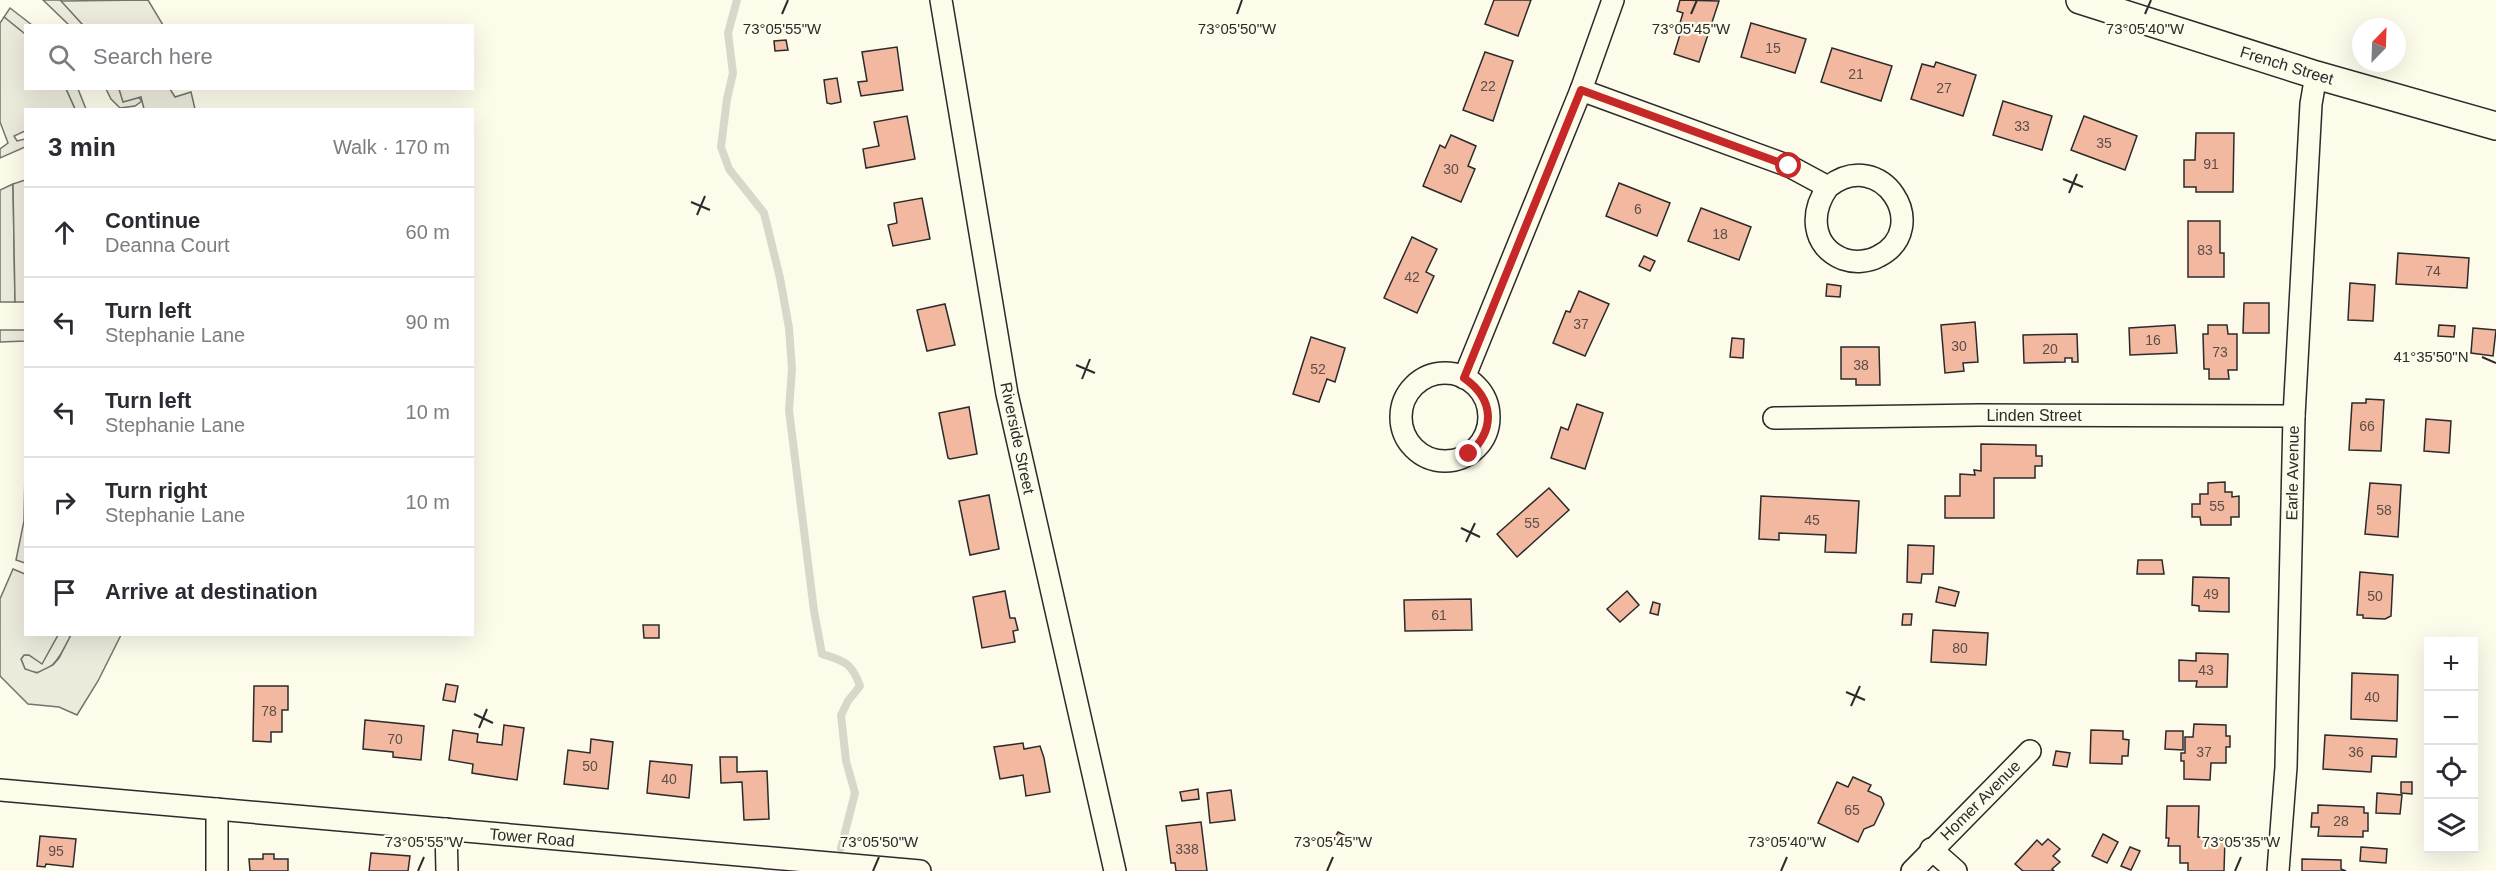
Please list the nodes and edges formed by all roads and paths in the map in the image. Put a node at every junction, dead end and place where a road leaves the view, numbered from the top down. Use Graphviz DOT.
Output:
graph roads {
  1 [pos="941,0"];
  2 [pos="1613,0"];
  3 [pos="2080,0"];
  4 [pos="2316,75"];
  5 [pos="1581,90"];
  6 [pos="2496,126"];
  7 [pos="1828,187"];
  8 [pos="1464,378"];
  9 [pos="2294,416"];
  10 [pos="1774,418"];
  11 [pos="2030,751"];
  12 [pos="0,790"];
  13 [pos="217,809"];
  14 [pos="446,829"];
  15 [pos="1931,849"];
  16 [pos="217,871"];
  17 [pos="447,871"];
  18 [pos="920,871"];
  19 [pos="1115,871"];
  20 [pos="1912,871"];
  21 [pos="1956,871"];
  22 [pos="2278,871"];
  1 -- 19 [label="street, Riverside Street"];
  2 -- 5 [label="street"];
  3 -- 4 [label="street, French Street"];
  4 -- 6 [label="street, French Street"];
  4 -- 9 [label="street, Earle Avenue"];
  5 -- 7 [label="street"];
  5 -- 8 [label="street"];
  7 -- 7 [label="street"];
  8 -- 8 [label="street"];
  9 -- 10 [label="street, Linden Street"];
  9 -- 22 [label="street, Earle Avenue"];
  11 -- 15 [label="street, Homer Avenue"];
  12 -- 13 [label="street, Tower Road"];
  13 -- 14 [label="street, Tower Road"];
  13 -- 16 [label="street"];
  14 -- 17 [label="street"];
  14 -- 18 [label="street, Tower Road"];
  15 -- 20 [label="street, Homer Avenue"];
  15 -- 21 [label="street"];
}
